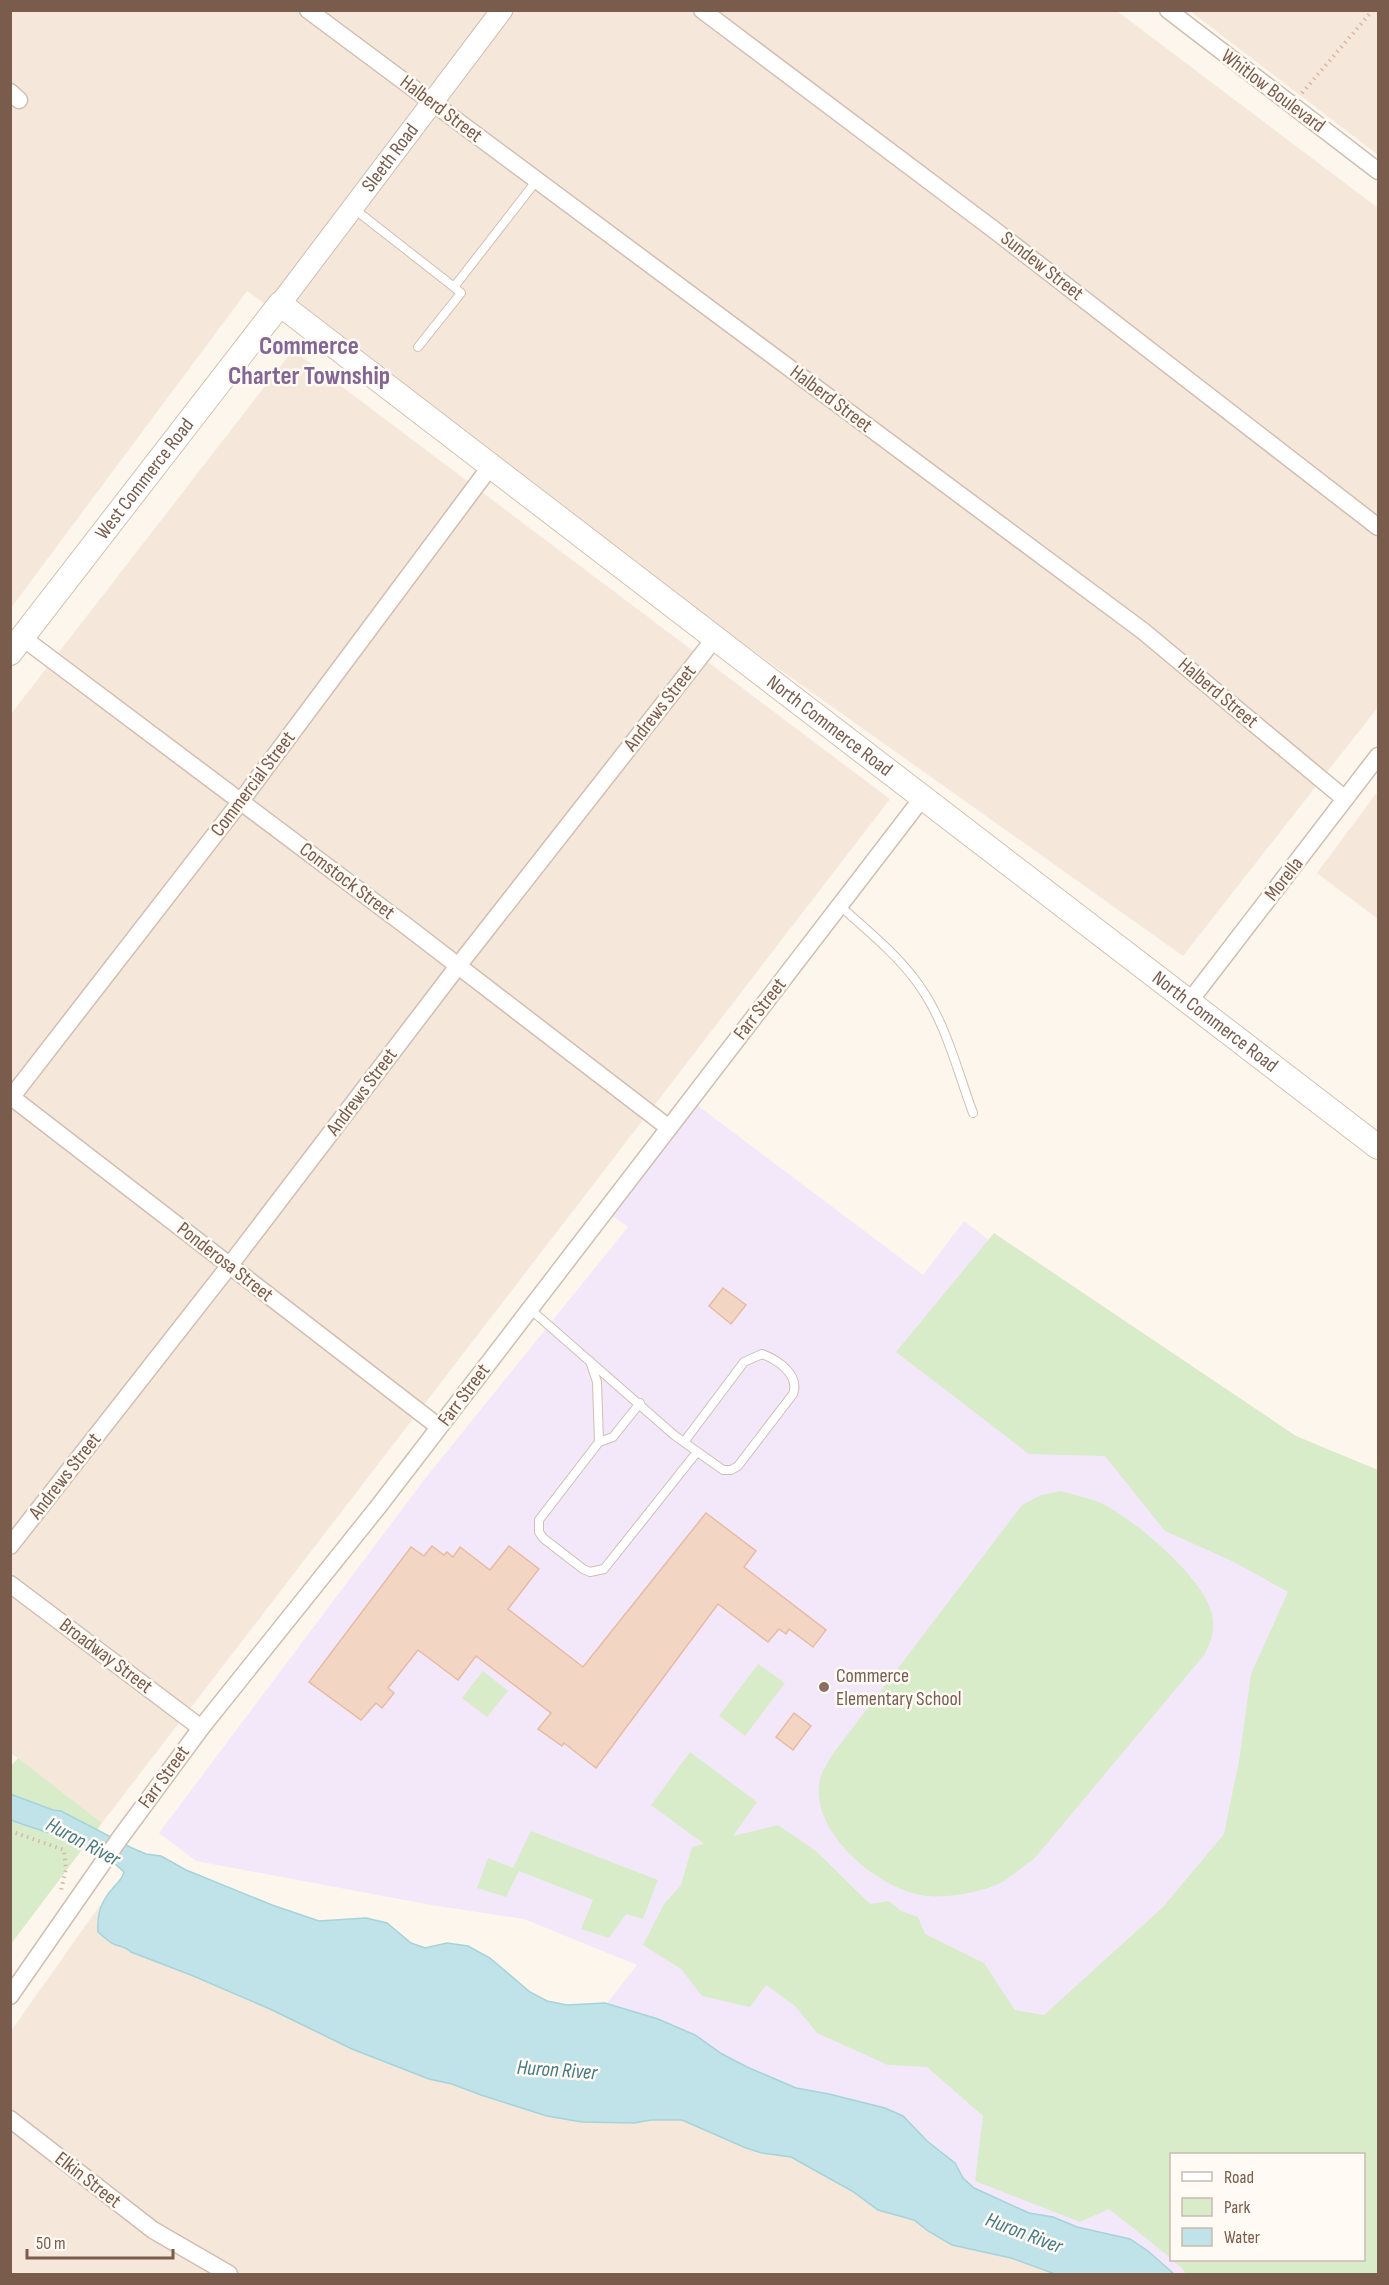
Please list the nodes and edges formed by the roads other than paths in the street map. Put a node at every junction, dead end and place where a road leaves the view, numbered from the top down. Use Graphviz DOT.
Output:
graph roads {
  1 [pos="308,10"];
  2 [pos="502,10"];
  3 [pos="702,10"];
  4 [pos="1168,10"];
  5 [pos="433,102"];
  6 [pos="1378,171"];
  7 [pos="537,180"];
  8 [pos="353,208"];
  9 [pos="454,287"];
  10 [pos="280,304"];
  11 [pos="418,347"];
  12 [pos="490,467"];
  13 [pos="1378,527"];
  14 [pos="715,638"];
  15 [pos="17,646"];
  16 [pos="1378,756"];
  17 [pos="923,796"];
  18 [pos="1345,799"];
  19 [pos="241,801"];
  20 [pos="840,906"];
  21 [pos="458,966"];
  22 [pos="1190,1002"];
  23 [pos="11,1097"];
  24 [pos="973,1113"];
  25 [pos="669,1128"];
  26 [pos="1378,1147"];
  27 [pos="230,1265"];
  28 [pos="530,1308"];
  29 [pos="590,1360"];
  30 [pos="640,1403"];
  31 [pos="439,1427"];
  32 [pos="600,1442"];
  33 [pos="684,1442"];
  34 [pos="697,1452"];
  35 [pos="10,1546"];
  36 [pos="10,1584"];
  37 [pos="201,1728"];
  38 [pos="10,1996"];
  39 [pos="10,2119"];
  40 [pos="229,2274"];
  1 -- 5 [label="street, Halberd Street"];
  2 -- 5 [label="street, Sleeth Road"];
  3 -- 13 [label="street, Sundew Street"];
  4 -- 6 [label="street, Whitlow Boulevard"];
  5 -- 7 [label="street, Halberd Street"];
  5 -- 8 [label="street, Sleeth Road"];
  7 -- 9 [label="lane"];
  7 -- 18 [label="street, Halberd Street"];
  8 -- 9 [label="lane"];
  8 -- 10 [label="street, Sleeth Road"];
  9 -- 11 [label="lane"];
  10 -- 12 [label="main road, North Commerce Road"];
  10 -- 15 [label="main road, West Commerce Road"];
  12 -- 14 [label="main road, North Commerce Road"];
  12 -- 19 [label="street, Commercial Street"];
  14 -- 17 [label="main road, North Commerce Road"];
  14 -- 21 [label="street, Andrews Street"];
  15 -- 19 [label="street, Comstock Street"];
  16 -- 18 [label="street, Morella"];
  17 -- 20 [label="street, Farr Street"];
  17 -- 22 [label="main road, North Commerce Road"];
  18 -- 22 [label="street, Morella"];
  19 -- 21 [label="street, Comstock Street"];
  19 -- 23 [label="street, Commercial Street"];
  20 -- 24 [label="lane"];
  20 -- 25 [label="street, Farr Street"];
  21 -- 25 [label="street, Comstock Street"];
  21 -- 27 [label="street, Andrews Street"];
  22 -- 26 [label="main road, North Commerce Road"];
  23 -- 27 [label="street, Ponderosa Street"];
  25 -- 28 [label="street, Farr Street"];
  27 -- 31 [label="street, Ponderosa Street"];
  27 -- 35 [label="street, Andrews Street"];
  28 -- 29 [label="lane"];
  28 -- 31 [label="street, Farr Street"];
  29 -- 30 [label="lane"];
  29 -- 32 [label="lane"];
  30 -- 32 [label="lane"];
  30 -- 33 [label="lane"];
  31 -- 37 [label="street, Farr Street"];
  32 -- 34 [label="lane"];
  33 -- 34 [label="lane"];
  33 -- 34 [label="lane"];
  36 -- 37 [label="street, Broadway Street"];
  37 -- 38 [label="street, Farr Street"];
  39 -- 40 [label="street, Elkin Street"];
}
